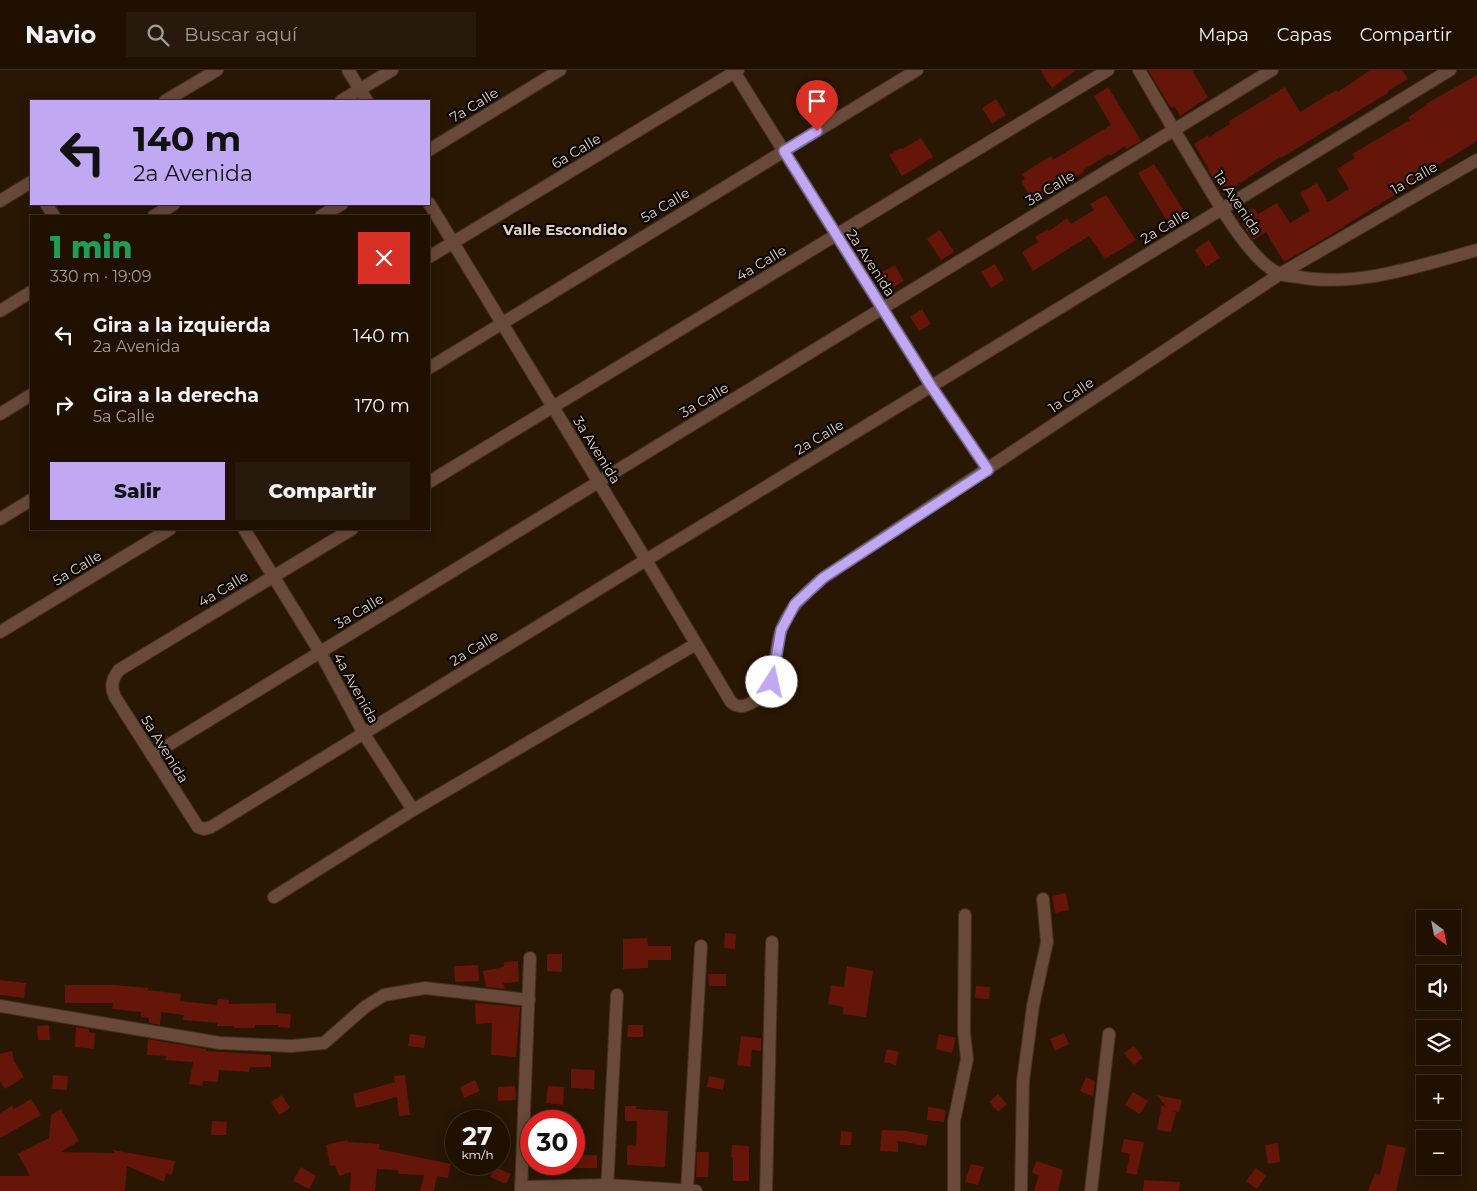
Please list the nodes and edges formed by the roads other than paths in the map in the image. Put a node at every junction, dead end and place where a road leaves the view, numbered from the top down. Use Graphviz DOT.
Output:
graph roads {
  1 [pos="216,70"];
  2 [pos="348,70"];
  3 [pos="392,70"];
  4 [pos="560,70"];
  5 [pos="917,70"];
  6 [pos="1108,70"];
  7 [pos="1139,70"];
  8 [pos="1272,70"];
  9 [pos="1450,70"];
  10 [pos="735,71"];
  11 [pos="360,90"];
  12 [pos="167,100"];
  13 [pos="343,100"];
  14 [pos="366,100"];
  15 [pos="1174,130"];
  16 [pos="430,149"];
  17 [pos="784,151"];
  18 [pos="1477,160"];
  19 [pos="30,183"];
  20 [pos="0,201"];
  21 [pos="172,205"];
  22 [pos="340,205"];
  23 [pos="430,205"];
  24 [pos="1222,209"];
  25 [pos="156,215"];
  26 [pos="323,215"];
  27 [pos="836,235"];
  28 [pos="453,243"];
  29 [pos="1477,250"];
  30 [pos="430,256"];
  31 [pos="1280,274"];
  32 [pos="30,293"];
  33 [pos="882,308"];
  34 [pos="0,311"];
  35 [pos="501,322"];
  36 [pos="430,367"];
  37 [pos="931,386"];
  38 [pos="30,396"];
  39 [pos="552,407"];
  40 [pos="0,414"];
  41 [pos="988,470"];
  42 [pos="430,481"];
  43 [pos="599,482"];
  44 [pos="30,501"];
  45 [pos="0,519"];
  46 [pos="168,530"];
  47 [pos="245,530"];
  48 [pos="350,530"];
  49 [pos="646,560"];
  50 [pos="273,576"];
  51 [pos="0,632"];
  52 [pos="696,644"];
  53 [pos="320,652"];
  54 [pos="112,678"];
  55 [pos="742,707"];
  56 [pos="364,734"];
  57 [pos="152,755"];
  58 [pos="413,810"];
  59 [pos="204,829"];
  60 [pos="274,897"];
  61 [pos="1043,899"];
  62 [pos="965,915"];
  63 [pos="772,942"];
  64 [pos="700,946"];
  65 [pos="530,958"];
  66 [pos="617,994"];
  67 [pos="529,1000"];
  68 [pos="0,1006"];
  69 [pos="1109,1034"];
  70 [pos="607,1188"];
  71 [pos="521,1189"];
  72 [pos="690,1191"];
  73 [pos="766,1191"];
  74 [pos="954,1191"];
  75 [pos="1022,1191"];
  76 [pos="1091,1191"];
  1 -- 12 [label="street"];
  2 -- 11 [label="street"];
  3 -- 11 [label="street"];
  4 -- 16 [label="street, 7a Calle"];
  5 -- 17 [label="street, 5a Calle"];
  6 -- 27 [label="street, 4a Calle"];
  7 -- 15 [label="street, 1a Avenida"];
  8 -- 15 [label="street, 3a Calle"];
  9 -- 24 [label="street, 2a Calle"];
  10 -- 17 [label="street, 2a Avenida"];
  10 -- 28 [label="street, 6a Calle"];
  11 -- 13 [label="street"];
  11 -- 14 [label="street"];
  15 -- 24 [label="street, 1a Avenida"];
  15 -- 33 [label="street, 3a Calle"];
  17 -- 27 [label="street, 2a Avenida"];
  17 -- 35 [label="street, 5a Calle"];
  18 -- 31 [label="street, 1a Calle"];
  19 -- 20 [label="street"];
  21 -- 25 [label="street"];
  22 -- 26 [label="street"];
  23 -- 28 [label="street, 3a Avenida"];
  24 -- 31 [label="street, 1a Avenida"];
  24 -- 37 [label="street, 2a Calle"];
  27 -- 33 [label="street, 2a Avenida"];
  27 -- 39 [label="street, 4a Calle"];
  28 -- 30 [label="street, 6a Calle"];
  28 -- 35 [label="street, 3a Avenida"];
  29 -- 31 [label="street, 1a Avenida"];
  31 -- 41 [label="street, 1a Calle"];
  32 -- 34 [label="street"];
  33 -- 37 [label="street, 2a Avenida"];
  33 -- 43 [label="street, 3a Calle"];
  35 -- 36 [label="street, 5a Calle"];
  35 -- 39 [label="street, 3a Avenida"];
  37 -- 41 [label="street, 2a Avenida"];
  37 -- 49 [label="street, 2a Calle"];
  38 -- 40 [label="street"];
  39 -- 42 [label="street, 4a Calle"];
  39 -- 43 [label="street, 3a Avenida"];
  41 -- 55 [label="street, 1a Calle"];
  43 -- 49 [label="street, 3a Avenida"];
  43 -- 53 [label="street, 3a Calle"];
  44 -- 45 [label="street"];
  46 -- 51 [label="street, 5a Calle"];
  47 -- 50 [label="street, 4a Avenida"];
  48 -- 50 [label="street, 4a Calle"];
  49 -- 52 [label="street, 3a Avenida"];
  49 -- 56 [label="street, 2a Calle"];
  50 -- 53 [label="street, 4a Avenida"];
  50 -- 54 [label="street, 4a Calle"];
  52 -- 55 [label="street, 3a Avenida"];
  52 -- 58 [label="street"];
  53 -- 56 [label="street, 4a Avenida"];
  53 -- 57 [label="street, 3a Calle"];
  54 -- 57 [label="street, 5a Avenida"];
  56 -- 58 [label="street, 4a Avenida"];
  56 -- 59 [label="street, 2a Calle"];
  57 -- 59 [label="street, 5a Avenida"];
  58 -- 60 [label="street"];
  61 -- 75 [label="street"];
  62 -- 74 [label="street"];
  63 -- 73 [label="street"];
  64 -- 72 [label="street"];
  65 -- 67 [label="street"];
  66 -- 70 [label="street"];
  67 -- 68 [label="street"];
  67 -- 71 [label="street"];
  69 -- 76 [label="street"];
  70 -- 71 [label="street"];
  70 -- 72 [label="street"];
}
